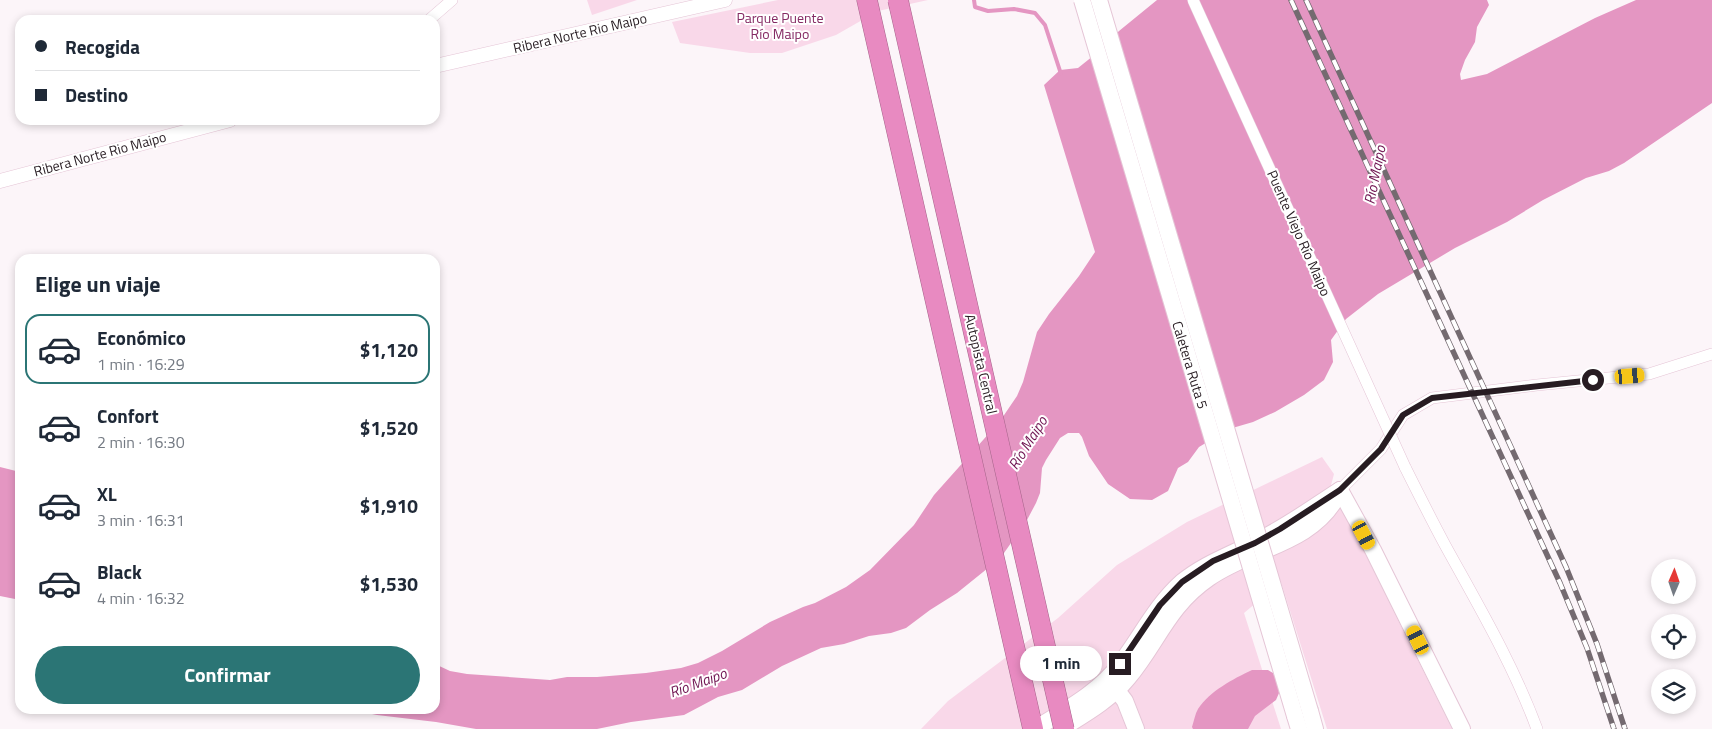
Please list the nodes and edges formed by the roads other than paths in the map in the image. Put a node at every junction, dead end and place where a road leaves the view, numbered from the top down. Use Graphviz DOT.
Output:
graph roads {
  1 [pos="452,0"];
  2 [pos="725,0"];
  3 [pos="867,0"];
  4 [pos="898,0"];
  5 [pos="1082,0"];
  6 [pos="1099,0"];
  7 [pos="1193,0"];
  8 [pos="435,15"];
  9 [pos="440,65"];
  10 [pos="211,125"];
  11 [pos="0,181"];
  12 [pos="1712,354"];
  13 [pos="1340,490"];
  14 [pos="1113,684"];
  15 [pos="1301,719"];
  16 [pos="1034,729"];
  17 [pos="1063,729"];
  18 [pos="1136,729"];
  19 [pos="1316,729"];
  20 [pos="1462,729"];
  21 [pos="1537,729"];
  1 -- 8 [label="street"];
  2 -- 9 [label="street, Ribera Norte Rio Maipo"];
  3 -- 16 [label="highway"];
  4 -- 17 [label="highway, Autopista Central, bridge"];
  5 -- 15 [label="main road, Caletera Ruta 5, bridge"];
  6 -- 15 [label="main road, Caletera Ruta 5, bridge"];
  7 -- 21 [label="street, Puente Viejo Río Maipo, bridge"];
  10 -- 11 [label="street, Ribera Norte Rio Maipo"];
  12 -- 13 [label="street"];
  13 -- 14 [label="main road"];
  13 -- 20 [label="main road"];
  14 -- 16 [label="main road"];
  14 -- 17 [label="main road"];
  14 -- 18 [label="main road"];
  15 -- 19 [label="main road, Caletera Ruta 5"];
}
